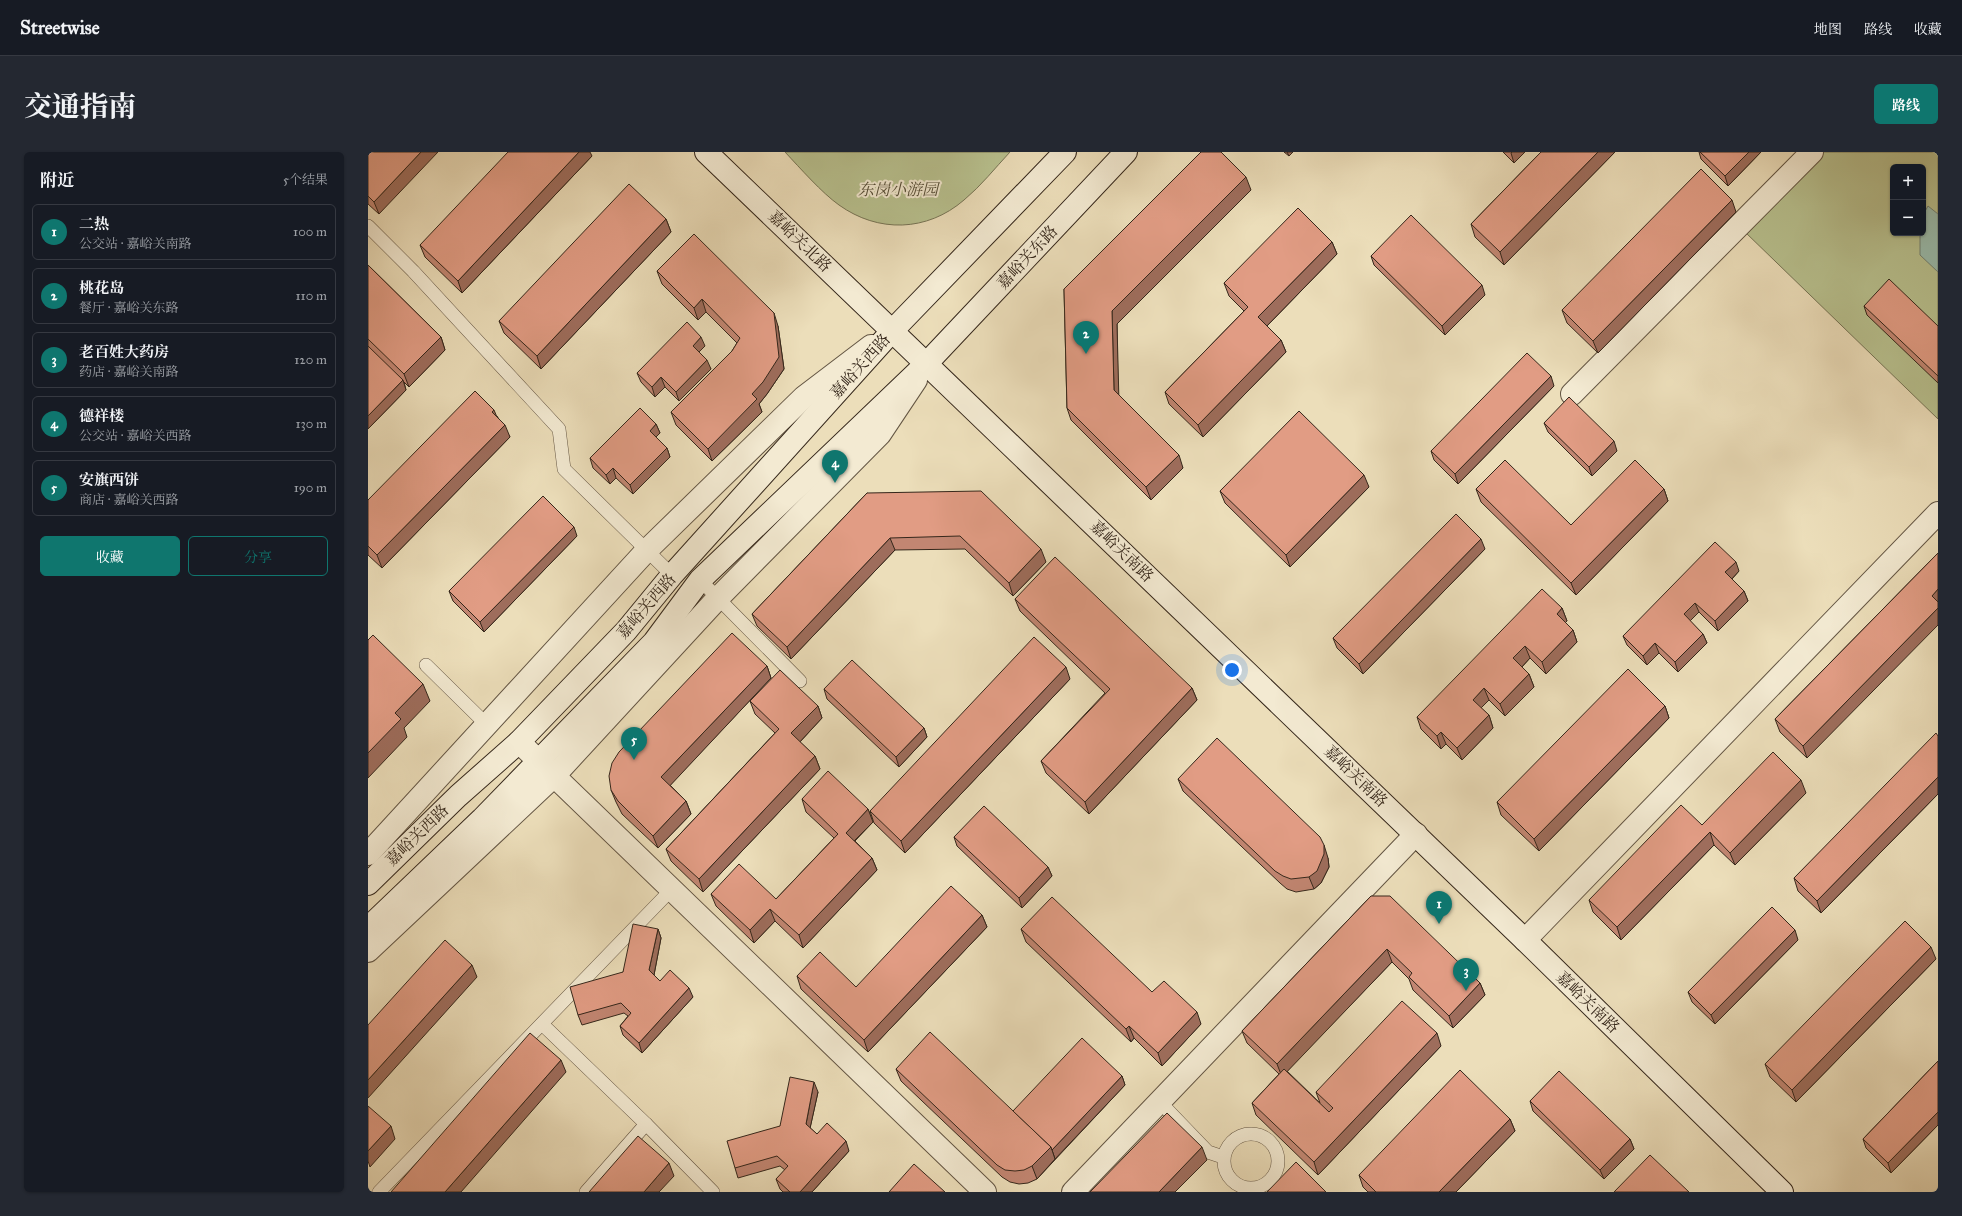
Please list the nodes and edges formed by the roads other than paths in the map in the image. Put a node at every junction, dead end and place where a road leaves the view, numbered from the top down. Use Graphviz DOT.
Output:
graph roads {
  1 [pos="706,152"];
  2 [pos="1065,152"];
  3 [pos="1126,152"];
  4 [pos="1812,152"];
  5 [pos="368,226"];
  6 [pos="893,330"];
  7 [pos="927,362"];
  8 [pos="1572,394"];
  9 [pos="1938,513"];
  10 [pos="647,550"];
  11 [pos="672,575"];
  12 [pos="700,580"];
  13 [pos="718,598"];
  14 [pos="426,665"];
  15 [pos="800,681"];
  16 [pos="487,725"];
  17 [pos="519,742"];
  18 [pos="539,761"];
  19 [pos="554,777"];
  20 [pos="1416,834"];
  21 [pos="368,854"];
  22 [pos="368,884"];
  23 [pos="671,890"];
  24 [pos="368,928"];
  25 [pos="1525,940"];
  26 [pos="368,951"];
  27 [pos="542,1024"];
  28 [pos="1160,1102"];
  29 [pos="646,1124"];
  30 [pos="1223,1157"];
  31 [pos="1233,1188"];
  32 [pos="379,1192"];
  33 [pos="586,1192"];
  34 [pos="713,1192"];
  35 [pos="985,1192"];
  36 [pos="1073,1192"];
  37 [pos="1782,1192"];
  1 -- 6 [label="street, 嘉峪关北路"];
  2 -- 6 [label="street"];
  3 -- 7 [label="street, 嘉峪关东路"];
  4 -- 8 [label="street"];
  5 -- 10 [label="lane"];
  6 -- 7 [label="street, 嘉峪关北路"];
  6 -- 10 [label="street, 嘉峪关西路"];
  6 -- 11 [label="street, 嘉峪关西路"];
  7 -- 12 [label="street, 嘉峪关西路"];
  7 -- 13 [label="street"];
  7 -- 20 [label="street, 嘉峪关南路"];
  9 -- 25 [label="street"];
  10 -- 11 [label="lane"];
  10 -- 16 [label="street, 嘉峪关西路"];
  11 -- 17 [label="street, 嘉峪关西路"];
  12 -- 13 [label="lane"];
  12 -- 18 [label="street, 嘉峪关西路"];
  13 -- 15 [label="lane"];
  13 -- 19 [label="street"];
  14 -- 16 [label="lane"];
  16 -- 21 [label="street, 嘉峪关西路"];
  17 -- 18 [label="street"];
  17 -- 22 [label="street, 嘉峪关西路"];
  18 -- 19 [label="street"];
  18 -- 24 [label="street, 嘉峪关西路"];
  19 -- 23 [label="street"];
  19 -- 26 [label="street"];
  20 -- 25 [label="street, 嘉峪关南路"];
  20 -- 28 [label="street"];
  23 -- 27 [label="lane"];
  23 -- 35 [label="street"];
  25 -- 37 [label="street, 嘉峪关南路"];
  27 -- 29 [label="lane"];
  27 -- 32 [label="lane"];
  28 -- 30 [label="lane"];
  28 -- 36 [label="street"];
  29 -- 33 [label="lane"];
  29 -- 34 [label="lane"];
  30 -- 31 [label="lane"];
  30 -- 31 [label="lane"];
}
